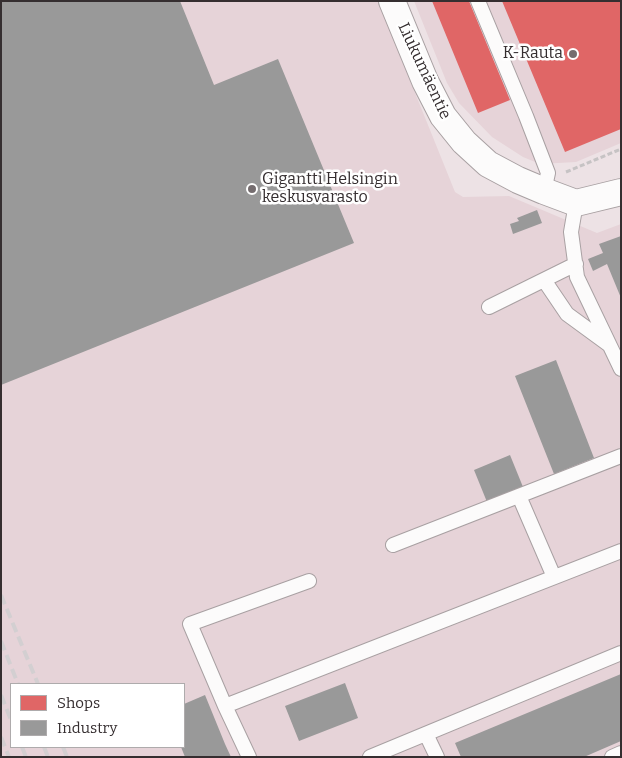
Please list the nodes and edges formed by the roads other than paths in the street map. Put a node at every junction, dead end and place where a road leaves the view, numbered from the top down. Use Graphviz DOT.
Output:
graph roads {
  1 [pos="392,1"];
  2 [pos="478,1"];
  3 [pos="544,191"];
  4 [pos="621,192"];
  5 [pos="576,203"];
  6 [pos="576,264"];
  7 [pos="544,280"];
  8 [pos="489,306"];
  9 [pos="610,345"];
  10 [pos="621,369"];
  11 [pos="621,456"];
  12 [pos="519,496"];
  13 [pos="393,545"];
  14 [pos="621,551"];
  15 [pos="554,577"];
  16 [pos="309,581"];
  17 [pos="621,653"];
  18 [pos="225,706"];
  19 [pos="426,734"];
  20 [pos="621,753"];
  21 [pos="250,757"];
  22 [pos="370,757"];
  23 [pos="437,757"];
  24 [pos="612,757"];
  1 -- 3 [label="street, Liukumäentie"];
  2 -- 3 [label="lane"];
  3 -- 5 [label="street, Liukumäentie"];
  4 -- 5 [label="street"];
  5 -- 6 [label="lane"];
  6 -- 7 [label="lane"];
  6 -- 9 [label="lane"];
  7 -- 8 [label="lane"];
  7 -- 9 [label="lane"];
  9 -- 10 [label="lane"];
  11 -- 12 [label="lane"];
  12 -- 13 [label="lane"];
  12 -- 15 [label="lane"];
  14 -- 15 [label="lane"];
  15 -- 18 [label="lane"];
  16 -- 18 [label="lane"];
  17 -- 19 [label="lane"];
  18 -- 21 [label="lane"];
  19 -- 22 [label="lane"];
  19 -- 23 [label="lane"];
  20 -- 24 [label="lane"];
}
